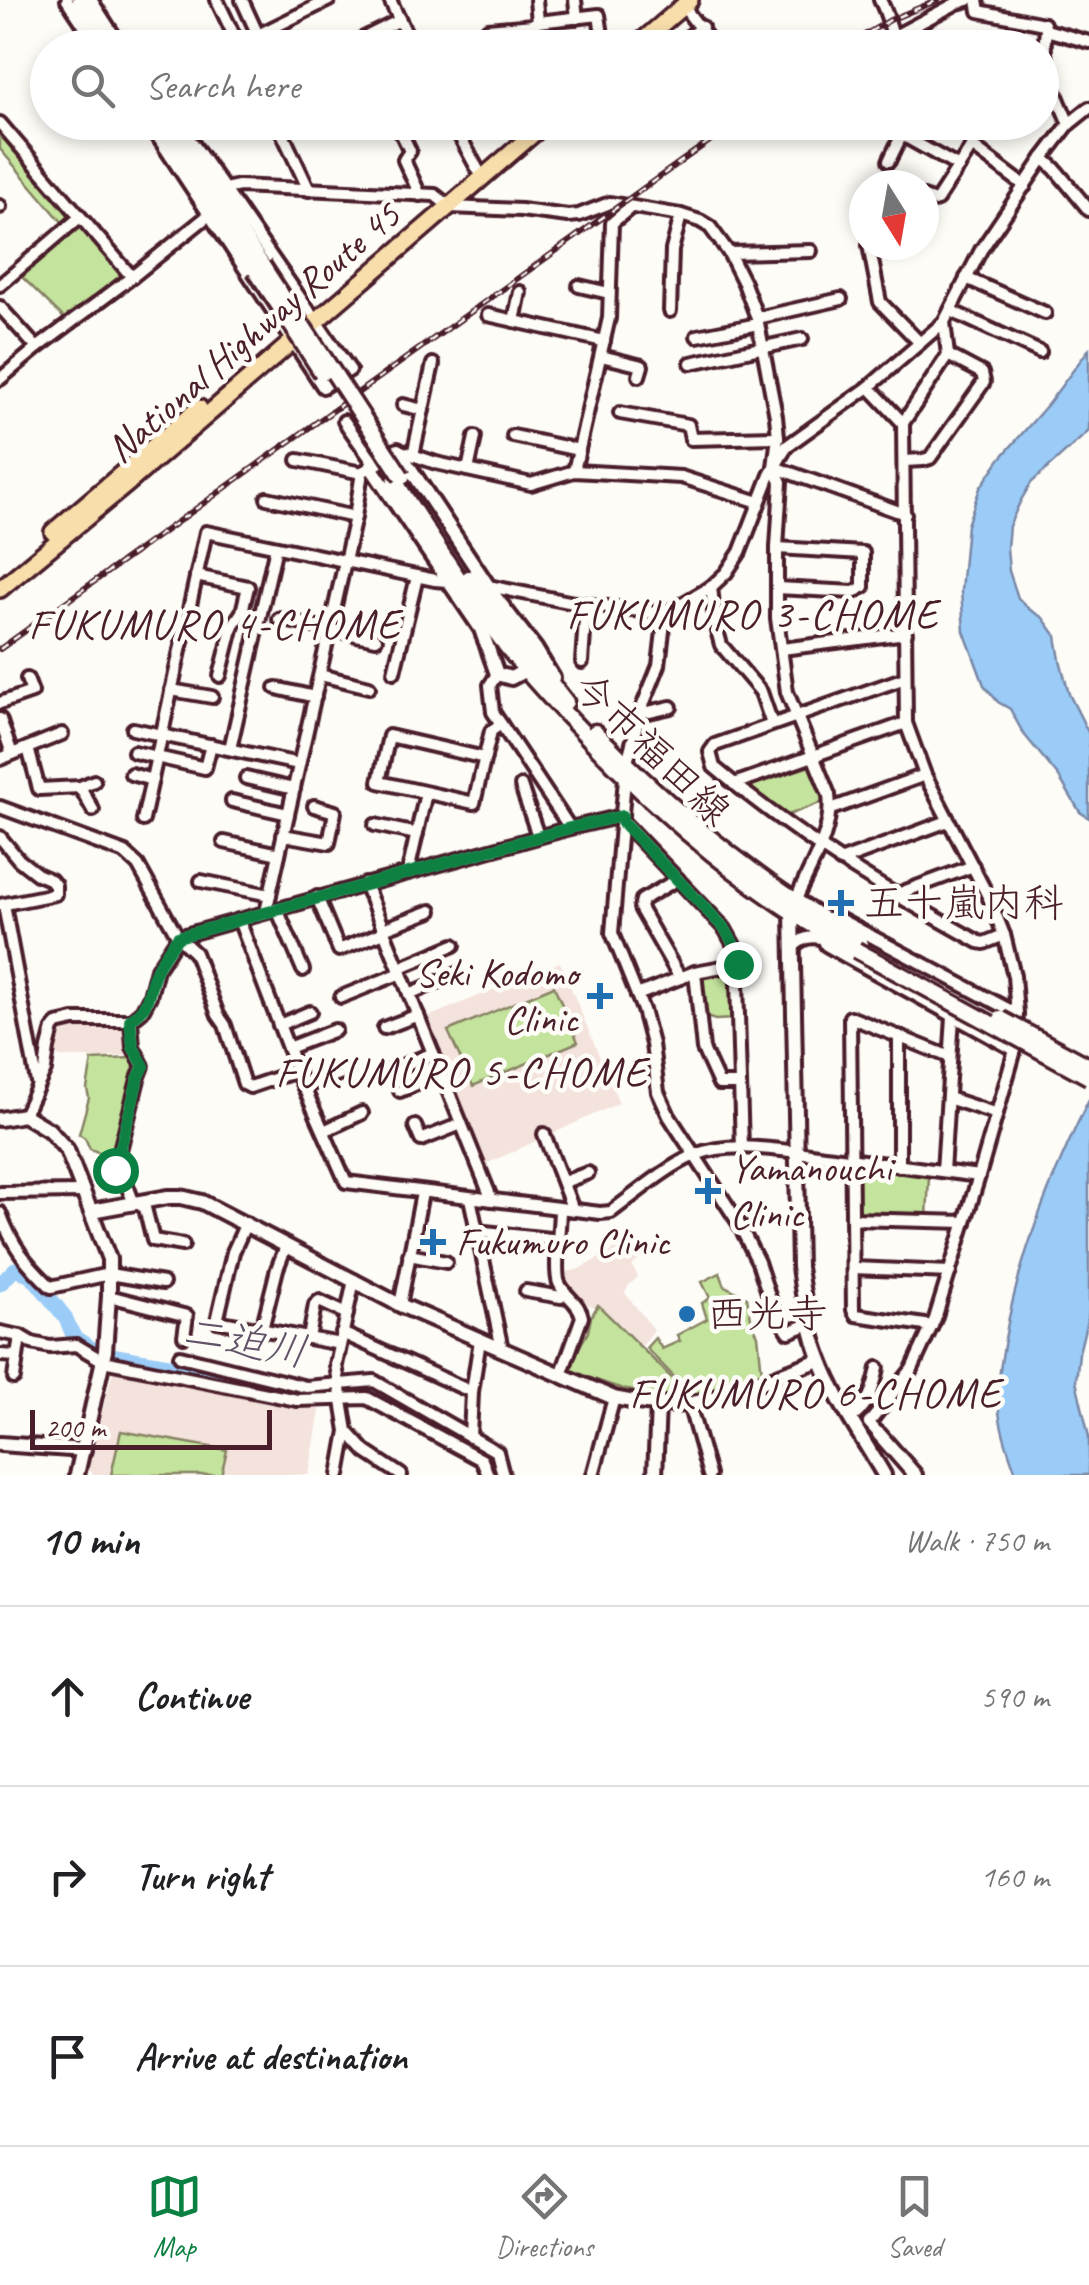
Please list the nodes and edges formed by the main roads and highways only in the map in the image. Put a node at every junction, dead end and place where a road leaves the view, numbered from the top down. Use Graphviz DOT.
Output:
graph roads {
  1 [pos="683,1"];
  2 [pos="645,30"];
  3 [pos="653,30"];
  4 [pos="513,140"];
  5 [pos="525,140"];
  6 [pos="446,204"];
  7 [pos="300,329"];
  8 [pos="399,479"];
  9 [pos="0,576"];
  10 [pos="0,590"];
  11 [pos="626,772"];
  12 [pos="794,906"];
  13 [pos="854,945"];
  14 [pos="1089,1066"];
  15 [pos="1089,1077"];
  1 -- 2 [label="highway"];
  1 -- 3 [label="highway"];
  4 -- 6 [label="highway, National Highway Route 45"];
  5 -- 6 [label="highway, National Highway Route 45"];
  6 -- 7 [label="highway, National Highway Route 45"];
  7 -- 8 [label="main road, 今市福田線, bridge"];
  7 -- 9 [label="highway, National Highway Route 45"];
  7 -- 10 [label="highway, National Highway Route 45"];
  8 -- 11 [label="main road, 今市福田線"];
  8 -- 11 [label="main road, 今市福田線"];
  11 -- 12 [label="main road, 今市福田線"];
  12 -- 13 [label="main road, 今市福田線"];
  12 -- 13 [label="main road, 今市福田線"];
  13 -- 14 [label="main road, 今市福田線, bridge"];
  13 -- 15 [label="main road, 今市福田線, bridge"];
}
